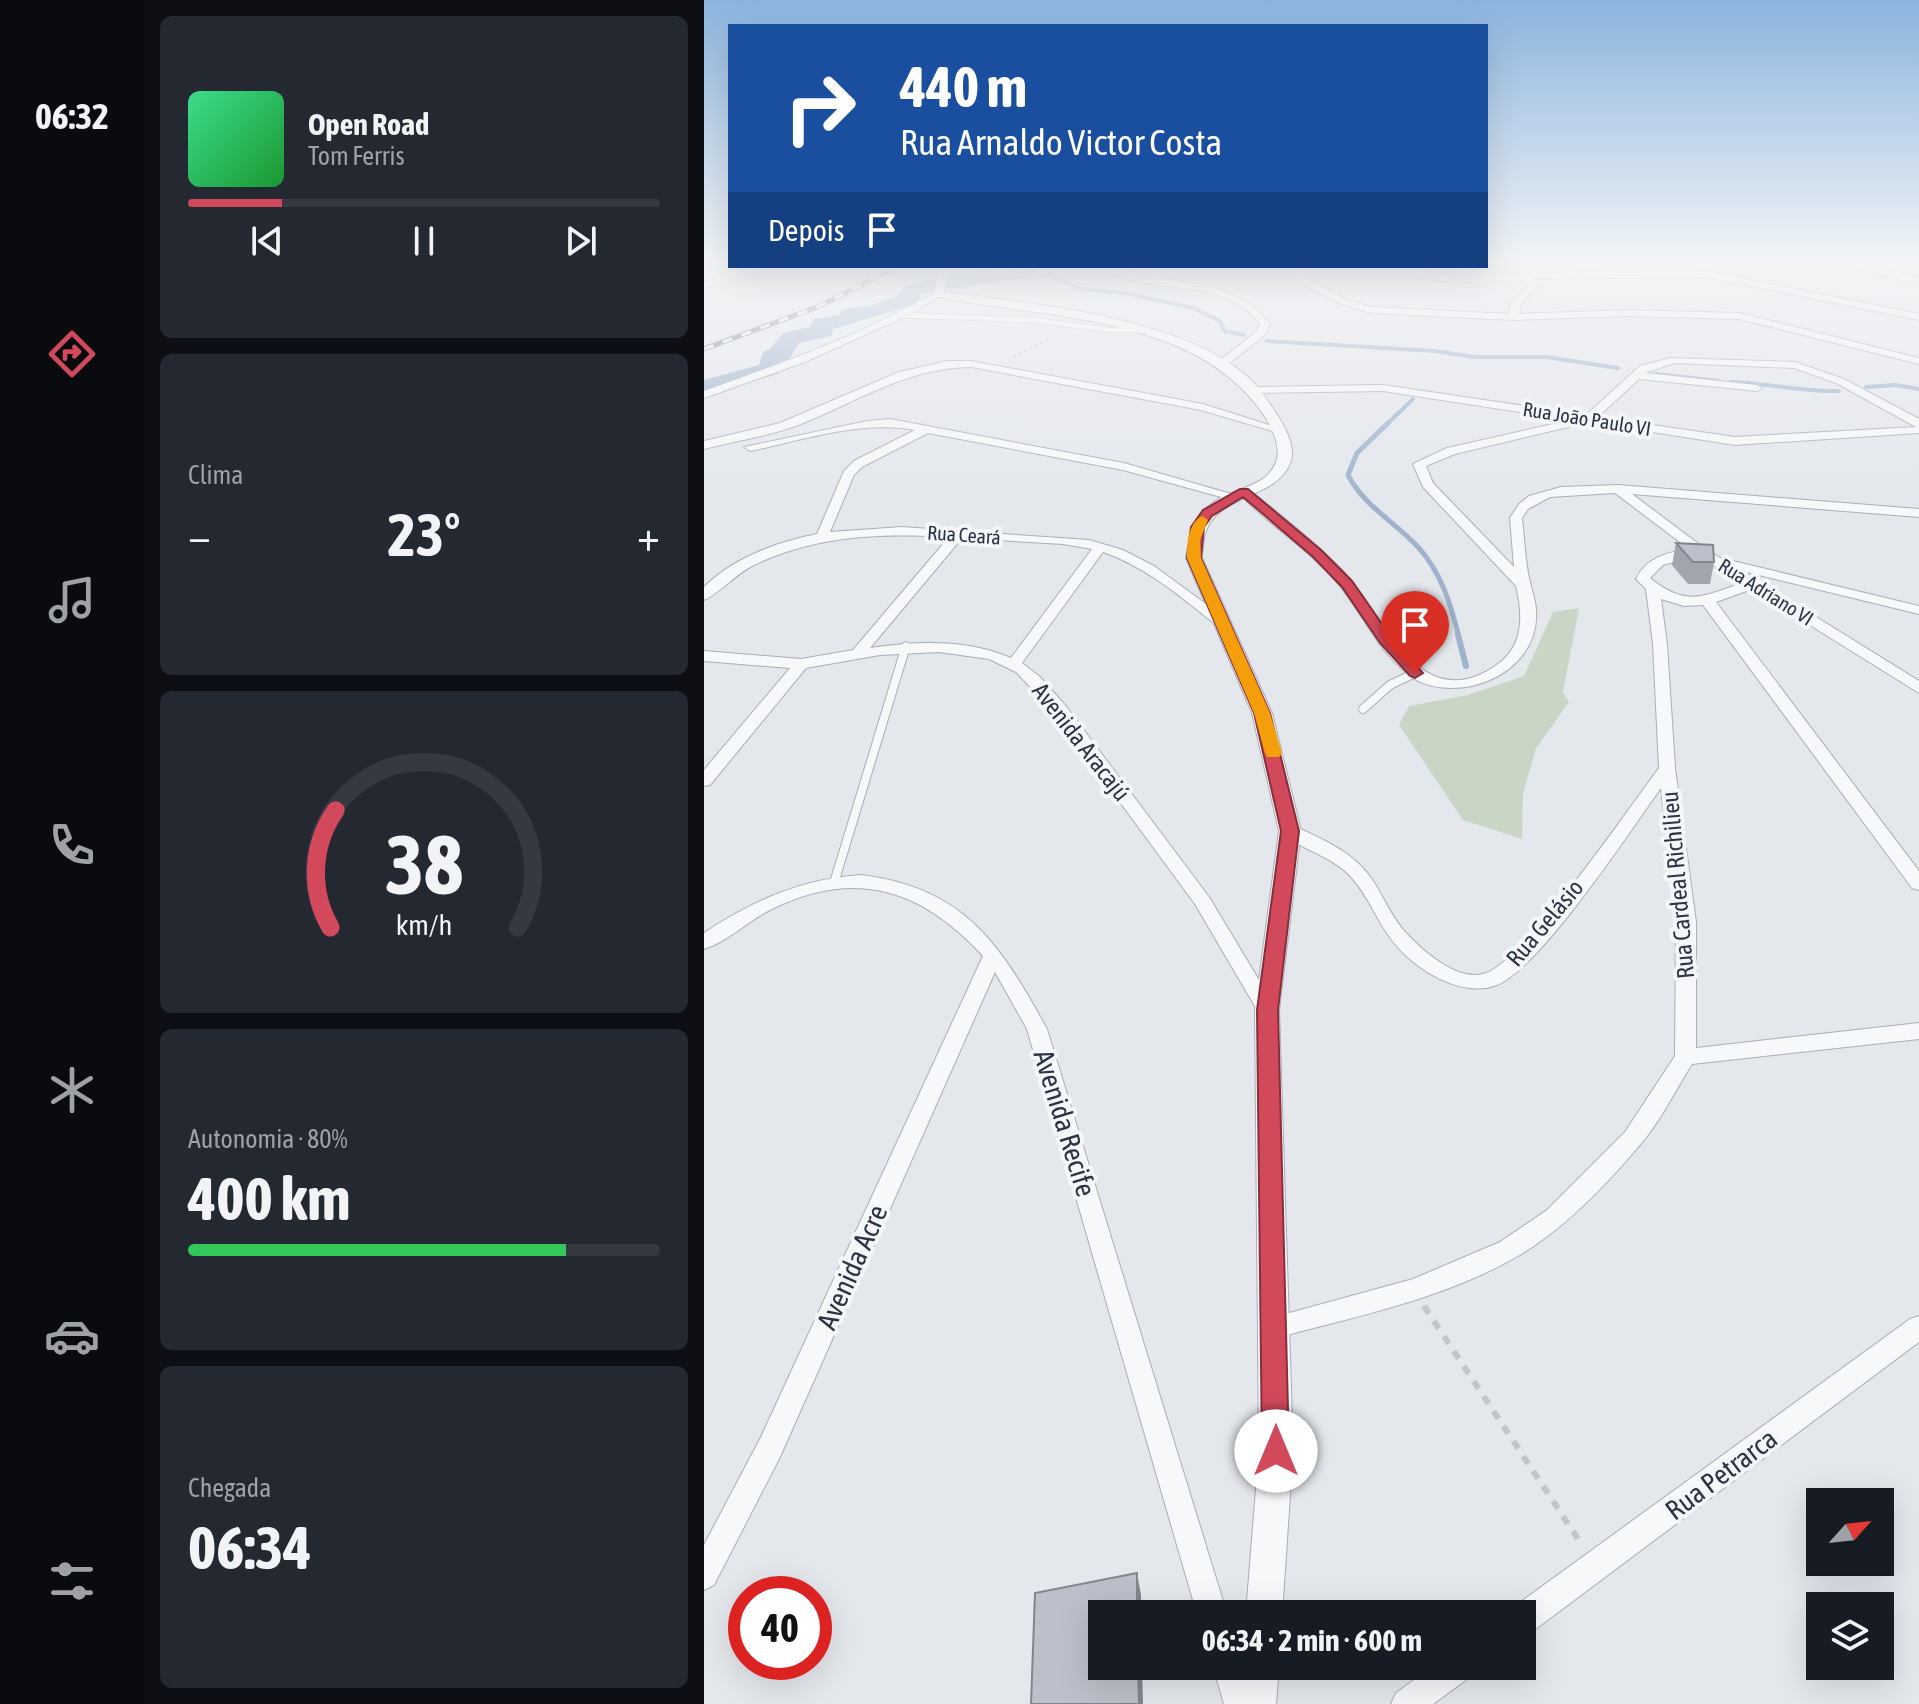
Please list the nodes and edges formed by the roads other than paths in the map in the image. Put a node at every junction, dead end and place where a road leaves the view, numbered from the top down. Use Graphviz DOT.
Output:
graph roads {
  1 [pos="848,339"];
  2 [pos="1165,339"];
  3 [pos="1254,339"];
  4 [pos="1829,339"];
  5 [pos="1919,361"];
  6 [pos="1222,364"];
  7 [pos="1636,375"];
  8 [pos="1757,388"];
  9 [pos="1256,390"];
  10 [pos="704,395"];
  11 [pos="1589,419"];
  12 [pos="1919,424"];
  13 [pos="928,428"];
  14 [pos="1279,430"];
  15 [pos="1919,430"];
  16 [pos="704,445"];
  17 [pos="704,456"];
  18 [pos="1618,489"];
  19 [pos="1238,494"];
  20 [pos="1919,513"];
  21 [pos="823,534"];
  22 [pos="959,534"];
  23 [pos="1100,547"];
  24 [pos="1700,551"];
  25 [pos="1718,562"];
  26 [pos="1754,584"];
  27 [pos="1523,585"];
  28 [pos="1653,589"];
  29 [pos="704,596"];
  30 [pos="1707,600"];
  31 [pos="1919,610"];
  32 [pos="1220,621"];
  33 [pos="906,646"];
  34 [pos="858,653"];
  35 [pos="704,656"];
  36 [pos="801,664"];
  37 [pos="1014,664"];
  38 [pos="1415,673"];
  39 [pos="1919,688"];
  40 [pos="1363,709"];
  41 [pos="1667,768"];
  42 [pos="704,781"];
  43 [pos="1290,831"];
  44 [pos="834,883"];
  45 [pos="1919,884"];
  46 [pos="704,942"];
  47 [pos="993,955"];
  48 [pos="1267,1010"];
  49 [pos="1919,1031"];
  50 [pos="1686,1057"];
  51 [pos="1276,1327"];
  52 [pos="1919,1327"];
  53 [pos="704,1575"];
  54 [pos="1208,1600"];
  55 [pos="1265,1600"];
  56 [pos="1536,1610"];
  57 [pos="1232,1680"];
  58 [pos="1259,1680"];
  59 [pos="1440,1680"];
  60 [pos="1240,1704"];
  61 [pos="1257,1704"];
  62 [pos="1407,1704"];
  1 -- 10 [label="street"];
  2 -- 6 [label="street"];
  3 -- 6 [label="street"];
  4 -- 5 [label="street"];
  6 -- 9 [label="street"];
  7 -- 8 [label="street"];
  7 -- 11 [label="street"];
  7 -- 12 [label="street"];
  9 -- 11 [label="street, Rua João Paulo VI"];
  9 -- 14 [label="street"];
  11 -- 15 [label="street, Rua João Paulo VI"];
  11 -- 27 [label="street"];
  13 -- 17 [label="street"];
  13 -- 19 [label="street"];
  13 -- 21 [label="street"];
  14 -- 16 [label="street"];
  14 -- 19 [label="street"];
  18 -- 20 [label="street"];
  18 -- 24 [label="street, Rua Adriano VI"];
  18 -- 27 [label="street"];
  19 -- 32 [label="street"];
  19 -- 38 [label="street"];
  21 -- 22 [label="street, Rua Ceará"];
  21 -- 29 [label="street, Rua Ceará"];
  22 -- 23 [label="street, Rua Ceará"];
  22 -- 34 [label="street"];
  23 -- 32 [label="street, Rua Ceará"];
  23 -- 37 [label="street"];
  24 -- 25 [label="street, Rua Adriano VI"];
  24 -- 28 [label="street, Rua Cardeal Richilieu"];
  25 -- 26 [label="street, Rua Adriano VI"];
  25 -- 31 [label="street"];
  26 -- 30 [label="street"];
  26 -- 39 [label="street, Rua Adriano VI"];
  27 -- 38 [label="street"];
  28 -- 30 [label="street"];
  28 -- 41 [label="street, Rua Cardeal Richilieu"];
  30 -- 45 [label="street"];
  32 -- 43 [label="street"];
  33 -- 34 [label="street, Avenida Aracajú"];
  33 -- 37 [label="street, Avenida Aracajú"];
  33 -- 44 [label="lane"];
  34 -- 36 [label="street, Avenida Aracajú"];
  35 -- 36 [label="street, Avenida Aracajú"];
  36 -- 42 [label="street"];
  37 -- 48 [label="street, Avenida Aracajú"];
  38 -- 40 [label="lane"];
  41 -- 43 [label="street, Rua Gelásio"];
  41 -- 50 [label="street, Rua Cardeal Richilieu"];
  43 -- 48 [label="street"];
  44 -- 46 [label="street, Avenida Recife"];
  44 -- 47 [label="street, Avenida Recife"];
  47 -- 53 [label="street, Avenida Acre"];
  47 -- 54 [label="street, Avenida Recife"];
  48 -- 51 [label="street"];
  49 -- 50 [label="street"];
  50 -- 51 [label="street"];
  51 -- 55 [label="street"];
  52 -- 56 [label="street, Rua Petrarca"];
  57 -- 60 [label="street"];
  58 -- 61 [label="street"];
  59 -- 62 [label="street"];
}
